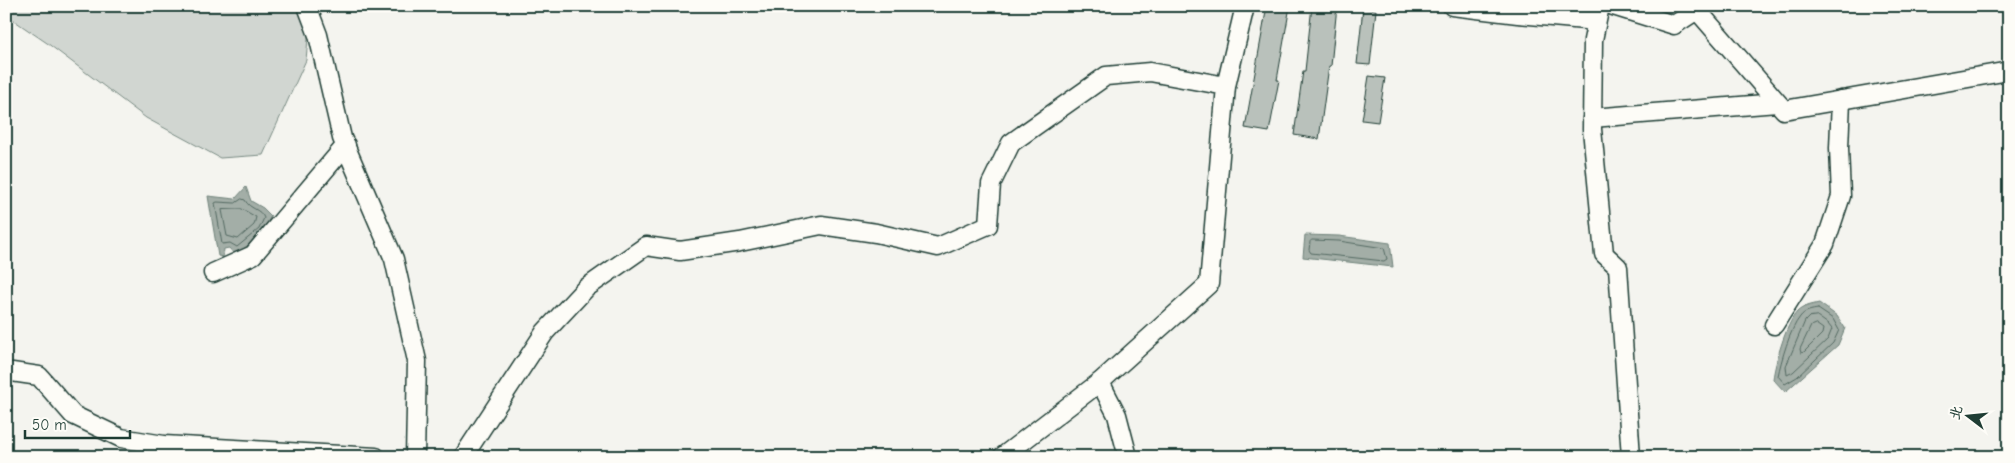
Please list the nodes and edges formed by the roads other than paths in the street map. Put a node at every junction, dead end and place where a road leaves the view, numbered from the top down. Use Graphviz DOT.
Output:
graph roads {
  1 [pos="307,6"];
  2 [pos="1245,6"];
  3 [pos="1452,6"];
  4 [pos="1613,6"];
  5 [pos="1699,8"];
  6 [pos="1598,13"];
  7 [pos="2009,71"];
  8 [pos="1226,86"];
  9 [pos="1841,100"];
  10 [pos="1777,103"];
  11 [pos="1592,118"];
  12 [pos="346,145"];
  13 [pos="213,273"];
  14 [pos="1774,325"];
  15 [pos="6,374"];
  16 [pos="1100,382"];
  17 [pos="376,457"];
  18 [pos="415,457"];
  19 [pos="463,457"];
  20 [pos="1002,457"];
  21 [pos="1128,457"];
  22 [pos="1631,457"];
  1 -- 12 [label="street"];
  2 -- 8 [label="street"];
  3 -- 6 [label="street"];
  4 -- 5 [label="street"];
  5 -- 10 [label="street"];
  6 -- 11 [label="street"];
  7 -- 9 [label="street"];
  8 -- 16 [label="street"];
  8 -- 19 [label="street"];
  9 -- 10 [label="street"];
  9 -- 14 [label="street"];
  10 -- 11 [label="street"];
  11 -- 22 [label="street"];
  12 -- 13 [label="street"];
  12 -- 18 [label="street"];
  15 -- 17 [label="street"];
  16 -- 20 [label="street"];
  16 -- 21 [label="street"];
}
